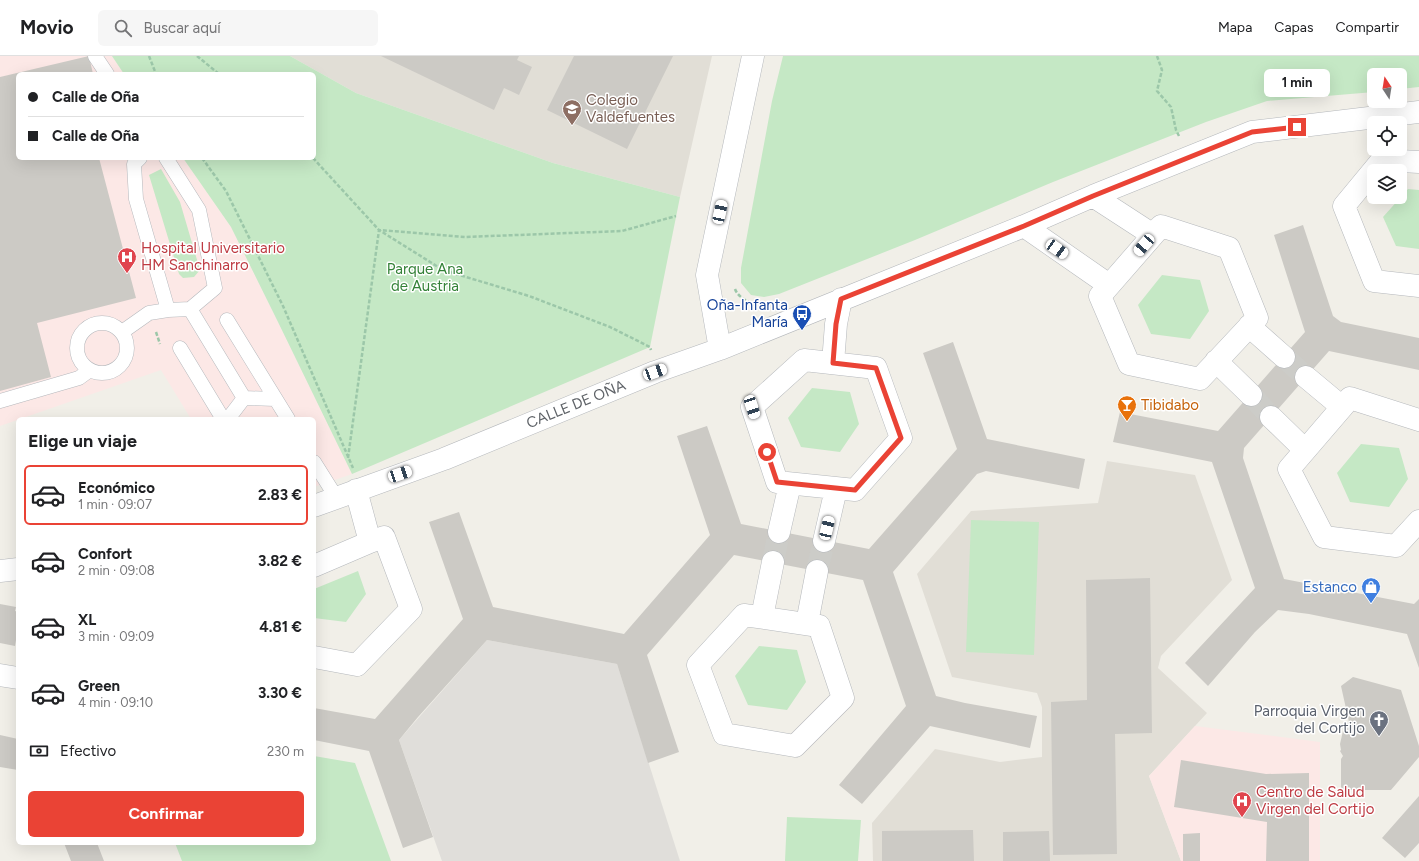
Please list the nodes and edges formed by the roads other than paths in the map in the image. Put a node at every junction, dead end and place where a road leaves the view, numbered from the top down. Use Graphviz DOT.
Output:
graph roads {
  1 [pos="96,56"];
  2 [pos="753,56"];
  3 [pos="106,72"];
  4 [pos="1419,112"];
  5 [pos="1396,116"];
  6 [pos="1367,121"];
  7 [pos="1386,156"];
  8 [pos="1396,156"];
  9 [pos="138,160"];
  10 [pos="167,160"];
  11 [pos="1419,162"];
  12 [pos="1093,196"];
  13 [pos="1024,226"];
  14 [pos="1153,235"];
  15 [pos="1109,286"];
  16 [pos="1419,286"];
  17 [pos="841,299"];
  18 [pos="190,309"];
  19 [pos="168,310"];
  20 [pos="227,320"];
  21 [pos="1249,326"];
  22 [pos="122,332"];
  23 [pos="180,348"];
  24 [pos="720,348"];
  25 [pos="1284,357"];
  26 [pos="1216,361"];
  27 [pos="833,363"];
  28 [pos="90,370"];
  29 [pos="1306,376"];
  30 [pos="1251,395"];
  31 [pos="244,398"];
  32 [pos="275,399"];
  33 [pos="0,402"];
  34 [pos="1342,407"];
  35 [pos="222,417"];
  36 [pos="230,417"];
  37 [pos="287,417"];
  38 [pos="1271,417"];
  39 [pos="1419,420"];
  40 [pos="1305,450"];
  41 [pos="316,465"];
  42 [pos="790,484"];
  43 [pos="836,489"];
  44 [pos="356,490"];
  45 [pos="336,497"];
  46 [pos="316,505"];
  47 [pos="1417,527"];
  48 [pos="780,532"];
  49 [pos="824,541"];
  50 [pos="370,542"];
  51 [pos="773,562"];
  52 [pos="316,565"];
  53 [pos="16,569"];
  54 [pos="0,571"];
  55 [pos="817,571"];
  56 [pos="762,617"];
  57 [pos="808,623"];
  58 [pos="316,657"];
  59 [pos="0,675"];
  60 [pos="16,678"];
  1 -- 3 [label="lane"];
  2 -- 24 [label="street"];
  4 -- 5 [label="street, CALLE DE OÑA"];
  6 -- 12 [label="street, CALLE DE OÑA"];
  7 -- 16 [label="street"];
  8 -- 11 [label="street"];
  9 -- 19 [label="lane"];
  10 -- 18 [label="lane"];
  12 -- 13 [label="street, CALLE DE OÑA"];
  12 -- 14 [label="street"];
  13 -- 15 [label="street"];
  13 -- 17 [label="street, CALLE DE OÑA"];
  14 -- 15 [label="street"];
  14 -- 21 [label="street"];
  15 -- 26 [label="street"];
  17 -- 24 [label="street, CALLE DE OÑA"];
  17 -- 27 [label="street"];
  18 -- 19 [label="lane"];
  18 -- 31 [label="lane"];
  19 -- 22 [label="lane"];
  20 -- 32 [label="lane"];
  21 -- 25 [label="street"];
  21 -- 26 [label="street"];
  22 -- 28 [label="lane"];
  22 -- 28 [label="lane"];
  23 -- 35 [label="lane"];
  24 -- 44 [label="street, CALLE DE OÑA"];
  26 -- 30 [label="street"];
  27 -- 42 [label="street"];
  27 -- 43 [label="street"];
  28 -- 33 [label="lane"];
  29 -- 34 [label="street"];
  31 -- 32 [label="lane"];
  31 -- 36 [label="lane"];
  32 -- 37 [label="lane"];
  34 -- 39 [label="street"];
  34 -- 40 [label="street"];
  38 -- 40 [label="street"];
  40 -- 47 [label="street"];
  41 -- 45 [label="lane"];
  42 -- 43 [label="street"];
  42 -- 48 [label="street"];
  43 -- 49 [label="street"];
  44 -- 45 [label="street, CALLE DE OÑA"];
  44 -- 50 [label="street"];
  45 -- 46 [label="street, CALLE DE OÑA"];
  50 -- 52 [label="street"];
  50 -- 58 [label="street"];
  51 -- 56 [label="street"];
  53 -- 54 [label="street"];
  55 -- 57 [label="street"];
  56 -- 57 [label="street"];
  56 -- 57 [label="street"];
  59 -- 60 [label="street"];
}
